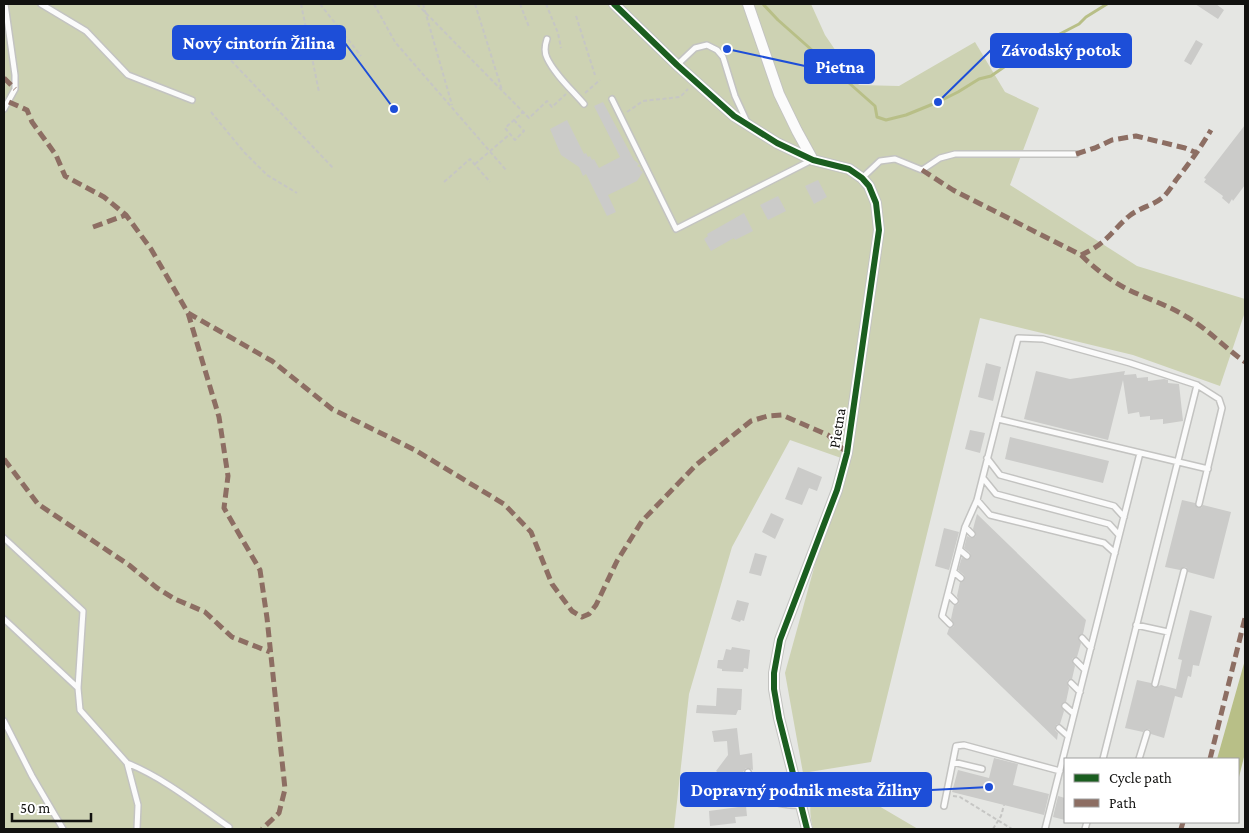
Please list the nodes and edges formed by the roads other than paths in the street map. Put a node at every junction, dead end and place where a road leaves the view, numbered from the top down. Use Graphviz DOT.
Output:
graph roads {
  1 [pos="5,4"];
  2 [pos="41,4"];
  3 [pos="614,4"];
  4 [pos="748,4"];
  5 [pos="547,39"];
  6 [pos="677,65"];
  7 [pos="612,99"];
  8 [pos="192,100"];
  9 [pos="584,104"];
  10 [pos="4,109"];
  11 [pos="750,126"];
  12 [pos="1076,154"];
  13 [pos="813,160"];
  14 [pos="862,178"];
  15 [pos="1196,385"];
  16 [pos="998,419"];
  17 [pos="1140,453"];
  18 [pos="988,458"];
  19 [pos="1177,462"];
  20 [pos="1208,469"];
  21 [pos="982,478"];
  22 [pos="977,500"];
  23 [pos="1199,504"];
  24 [pos="1124,517"];
  25 [pos="965,527"];
  26 [pos="972,534"];
  27 [pos="1119,535"];
  28 [pos="4,538"];
  29 [pos="960,550"];
  30 [pos="1115,554"];
  31 [pos="967,556"];
  32 [pos="1184,571"];
  33 [pos="954,572"];
  34 [pos="961,578"];
  35 [pos="948,594"];
  36 [pos="955,601"];
  37 [pos="4,619"];
  38 [pos="950,624"];
  39 [pos="1136,624"];
  40 [pos="1168,632"];
  41 [pos="1082,638"];
  42 [pos="1091,648"];
  43 [pos="1076,661"];
  44 [pos="1086,670"];
  45 [pos="1070,683"];
  46 [pos="1155,684"];
  47 [pos="78,688"];
  48 [pos="1080,692"];
  49 [pos="1065,706"];
  50 [pos="1074,714"];
  51 [pos="4,721"];
  52 [pos="1059,728"];
  53 [pos="1147,733"];
  54 [pos="1068,736"];
  55 [pos="1103,758"];
  56 [pos="1139,758"];
  57 [pos="953,762"];
  58 [pos="127,763"];
  59 [pos="1062,768"];
  60 [pos="982,769"];
  61 [pos="748,772"];
  62 [pos="801,805"];
  63 [pos="944,806"];
  64 [pos="228,827"];
  65 [pos="63,829"];
  66 [pos="137,829"];
  67 [pos="807,829"];
  68 [pos="1045,829"];
  1 -- 10 [label="lane"];
  2 -- 8 [label="lane"];
  3 -- 6 [label="street"];
  4 -- 13 [label="street"];
  5 -- 9 [label="lane"];
  6 -- 11 [label="street"];
  6 -- 11 [label="lane"];
  7 -- 13 [label="lane"];
  11 -- 13 [label="street"];
  12 -- 14 [label="lane"];
  13 -- 14 [label="street"];
  14 -- 62 [label="street, Pietna"];
  15 -- 16 [label="lane"];
  15 -- 19 [label="lane"];
  15 -- 20 [label="lane"];
  16 -- 17 [label="lane"];
  16 -- 18 [label="lane"];
  17 -- 19 [label="lane"];
  17 -- 24 [label="lane"];
  18 -- 21 [label="lane"];
  18 -- 24 [label="lane"];
  19 -- 20 [label="lane"];
  19 -- 39 [label="lane"];
  20 -- 23 [label="lane"];
  21 -- 22 [label="lane"];
  21 -- 27 [label="lane"];
  22 -- 25 [label="lane"];
  22 -- 30 [label="lane"];
  24 -- 27 [label="lane"];
  25 -- 26 [label="lane"];
  25 -- 29 [label="lane"];
  27 -- 30 [label="lane"];
  28 -- 47 [label="lane"];
  29 -- 31 [label="lane"];
  29 -- 33 [label="lane"];
  30 -- 42 [label="lane"];
  32 -- 40 [label="lane"];
  33 -- 34 [label="lane"];
  33 -- 35 [label="lane"];
  35 -- 36 [label="lane"];
  35 -- 38 [label="lane"];
  37 -- 47 [label="lane"];
  39 -- 40 [label="lane"];
  39 -- 55 [label="lane"];
  40 -- 46 [label="lane"];
  41 -- 42 [label="lane"];
  42 -- 44 [label="lane"];
  43 -- 44 [label="lane"];
  44 -- 48 [label="lane"];
  45 -- 48 [label="lane"];
  47 -- 58 [label="lane"];
  48 -- 50 [label="lane"];
  49 -- 50 [label="lane"];
  50 -- 54 [label="lane"];
  51 -- 65 [label="lane"];
  52 -- 54 [label="lane"];
  53 -- 56 [label="lane"];
  54 -- 59 [label="lane"];
  57 -- 59 [label="lane"];
  57 -- 60 [label="lane"];
  57 -- 63 [label="lane"];
  58 -- 64 [label="lane"];
  58 -- 66 [label="lane"];
  59 -- 68 [label="lane"];
  61 -- 62 [label="lane"];
  62 -- 67 [label="street, Pietna"];
}
